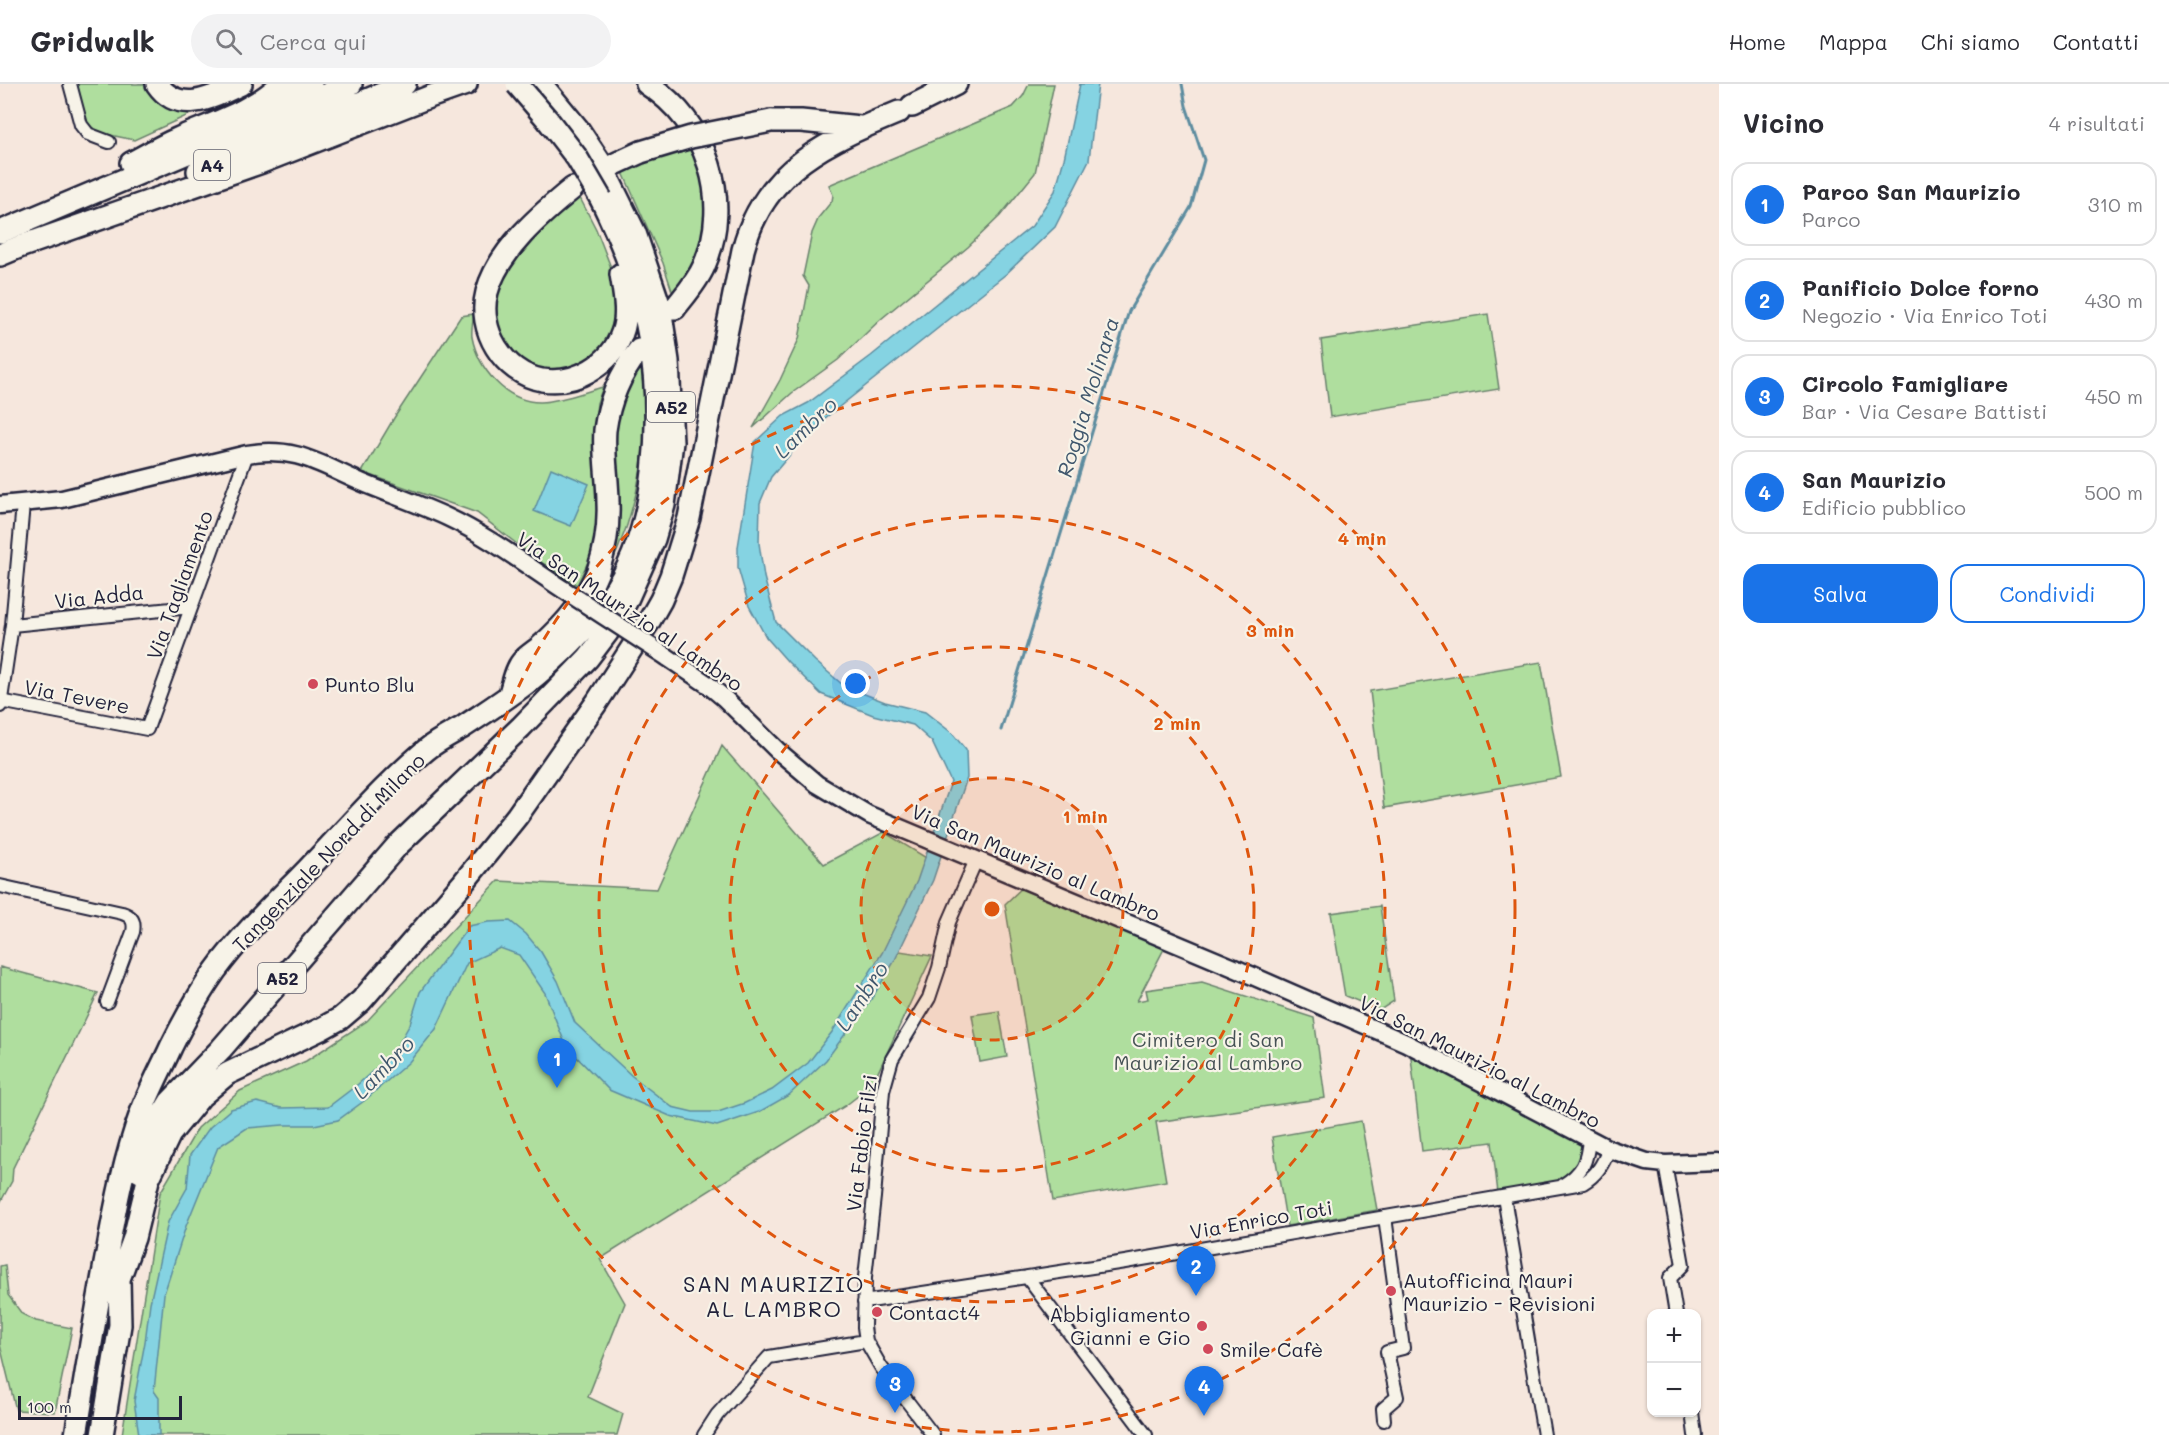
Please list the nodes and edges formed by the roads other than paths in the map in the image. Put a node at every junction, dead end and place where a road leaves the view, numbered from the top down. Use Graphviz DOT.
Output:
graph roads {
  1 [pos="70,84"];
  2 [pos="157,84"];
  3 [pos="241,84"];
  4 [pos="281,84"];
  5 [pos="311,84"];
  6 [pos="351,84"];
  7 [pos="405,84"];
  8 [pos="466,84"];
  9 [pos="517,84"];
  10 [pos="541,84"];
  11 [pos="549,84"];
  12 [pos="646,84"];
  13 [pos="956,84"];
  14 [pos="231,118"];
  15 [pos="862,127"];
  16 [pos="578,129"];
  17 [pos="109,142"];
  18 [pos="615,164"];
  19 [pos="573,188"];
  20 [pos="599,207"];
  21 [pos="9,228"];
  22 [pos="9,251"];
  23 [pos="675,308"];
  24 [pos="639,350"];
  25 [pos="247,454"];
  26 [pos="23,504"];
  27 [pos="0,505"];
  28 [pos="191,607"];
  29 [pos="12,625"];
  30 [pos="508,698"];
  31 [pos="0,701"];
  32 [pos="0,706"];
  33 [pos="147,729"];
  34 [pos="976,860"];
  35 [pos="0,886"];
  36 [pos="107,1002"];
  37 [pos="1589,1139"];
  38 [pos="1609,1149"];
  39 [pos="1719,1162"];
  40 [pos="1665,1164"];
  41 [pos="1559,1188"];
  42 [pos="1504,1197"];
  43 [pos="1385,1217"];
  44 [pos="1027,1277"];
  45 [pos="119,1279"];
  46 [pos="864,1302"];
  47 [pos="1675,1309"];
  48 [pos="866,1341"];
  49 [pos="1693,1417"];
  50 [pos="1384,1420"];
  51 [pos="76,1435"];
  52 [pos="92,1435"];
  53 [pos="102,1435"];
  54 [pos="704,1435"];
  55 [pos="933,1435"];
  56 [pos="1146,1435"];
  57 [pos="1544,1435"];
  58 [pos="1695,1435"];
  1 -- 17 [label="street"];
  2 -- 3 [label="highway"];
  4 -- 14 [label="highway"];
  5 -- 14 [label="highway"];
  6 -- 21 [label="highway, A4"];
  7 -- 22 [label="highway, A4"];
  8 -- 22 [label="highway"];
  9 -- 20 [label="highway, Tangenziale Nord di Milano / A52, bridge"];
  10 -- 16 [label="highway, A52"];
  11 -- 16 [label="highway"];
  12 -- 23 [label="highway"];
  13 -- 15 [label="highway"];
  14 -- 21 [label="highway"];
  15 -- 18 [label="highway, bridge"];
  15 -- 45 [label="highway"];
  16 -- 45 [label="highway, A52"];
  19 -- 20 [label="highway"];
  20 -- 30 [label="highway, Tangenziale Nord di Milano / A52"];
  24 -- 30 [label="highway"];
  25 -- 26 [label="main road, Via San Maurizio al Lambro"];
  25 -- 28 [label="street, Via Tagliamento"];
  25 -- 34 [label="main road, Via San Maurizio al Lambro, bridge"];
  26 -- 27 [label="main road, Via San Maurizio al Lambro"];
  26 -- 29 [label="street"];
  28 -- 29 [label="street, Via Adda"];
  28 -- 33 [label="street, Via Tagliamento"];
  29 -- 31 [label="street"];
  30 -- 51 [label="highway, Tangenziale Nord di Milano / A52"];
  31 -- 32 [label="street"];
  31 -- 33 [label="street, Via Tevere"];
  34 -- 37 [label="main road, Via San Maurizio al Lambro"];
  34 -- 46 [label="street, Via Fabio Filzi"];
  35 -- 36 [label="street"];
  37 -- 38 [label="main road, Via San Maurizio al Lambro"];
  37 -- 41 [label="street"];
  38 -- 40 [label="main road, Via San Maurizio al Lambro"];
  38 -- 41 [label="street, Via Enrico Toti"];
  39 -- 40 [label="main road, Via San Maurizio al Lambro"];
  40 -- 47 [label="street"];
  41 -- 42 [label="street, Via Enrico Toti"];
  42 -- 43 [label="street, Via Enrico Toti"];
  42 -- 57 [label="street"];
  43 -- 44 [label="street, Via Enrico Toti"];
  43 -- 50 [label="street"];
  44 -- 46 [label="street, Via Enrico Toti"];
  44 -- 56 [label="street"];
  45 -- 52 [label="highway, A52"];
  45 -- 53 [label="highway"];
  46 -- 48 [label="street, Via Fabio Filzi"];
  48 -- 54 [label="street"];
  48 -- 55 [label="street"];
  49 -- 58 [label="street"];
}
